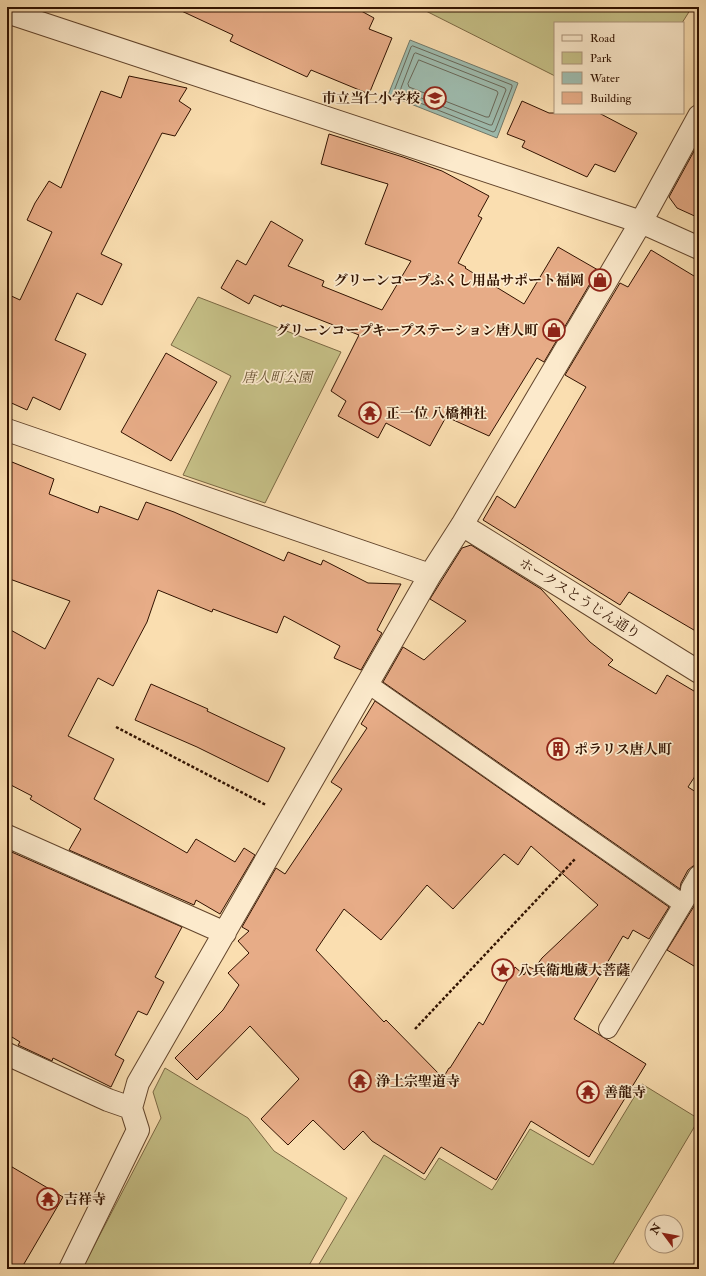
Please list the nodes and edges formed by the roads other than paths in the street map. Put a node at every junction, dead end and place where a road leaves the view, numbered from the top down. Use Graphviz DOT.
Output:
graph roads {
  1 [pos="7,12"];
  2 [pos="699,116"];
  3 [pos="641,222"];
  4 [pos="699,248"];
  5 [pos="7,430"];
  6 [pos="462,525"];
  7 [pos="430,575"];
  8 [pos="699,672"];
  9 [pos="368,684"];
  10 [pos="7,836"];
  11 [pos="693,891"];
  12 [pos="224,933"];
  13 [pos="608,1030"];
  14 [pos="7,1054"];
  15 [pos="131,1108"];
  16 [pos="70,1269"];
  1 -- 3 [label="street"];
  2 -- 3 [label="street"];
  3 -- 4 [label="street"];
  3 -- 6 [label="street"];
  5 -- 7 [label="street"];
  6 -- 7 [label="street"];
  6 -- 8 [label="street, ホークスとうじん通り"];
  7 -- 9 [label="street"];
  9 -- 11 [label="lane"];
  9 -- 12 [label="street"];
  10 -- 12 [label="street"];
  11 -- 13 [label="lane"];
  12 -- 15 [label="street"];
  14 -- 15 [label="street"];
  15 -- 16 [label="street"];
}
